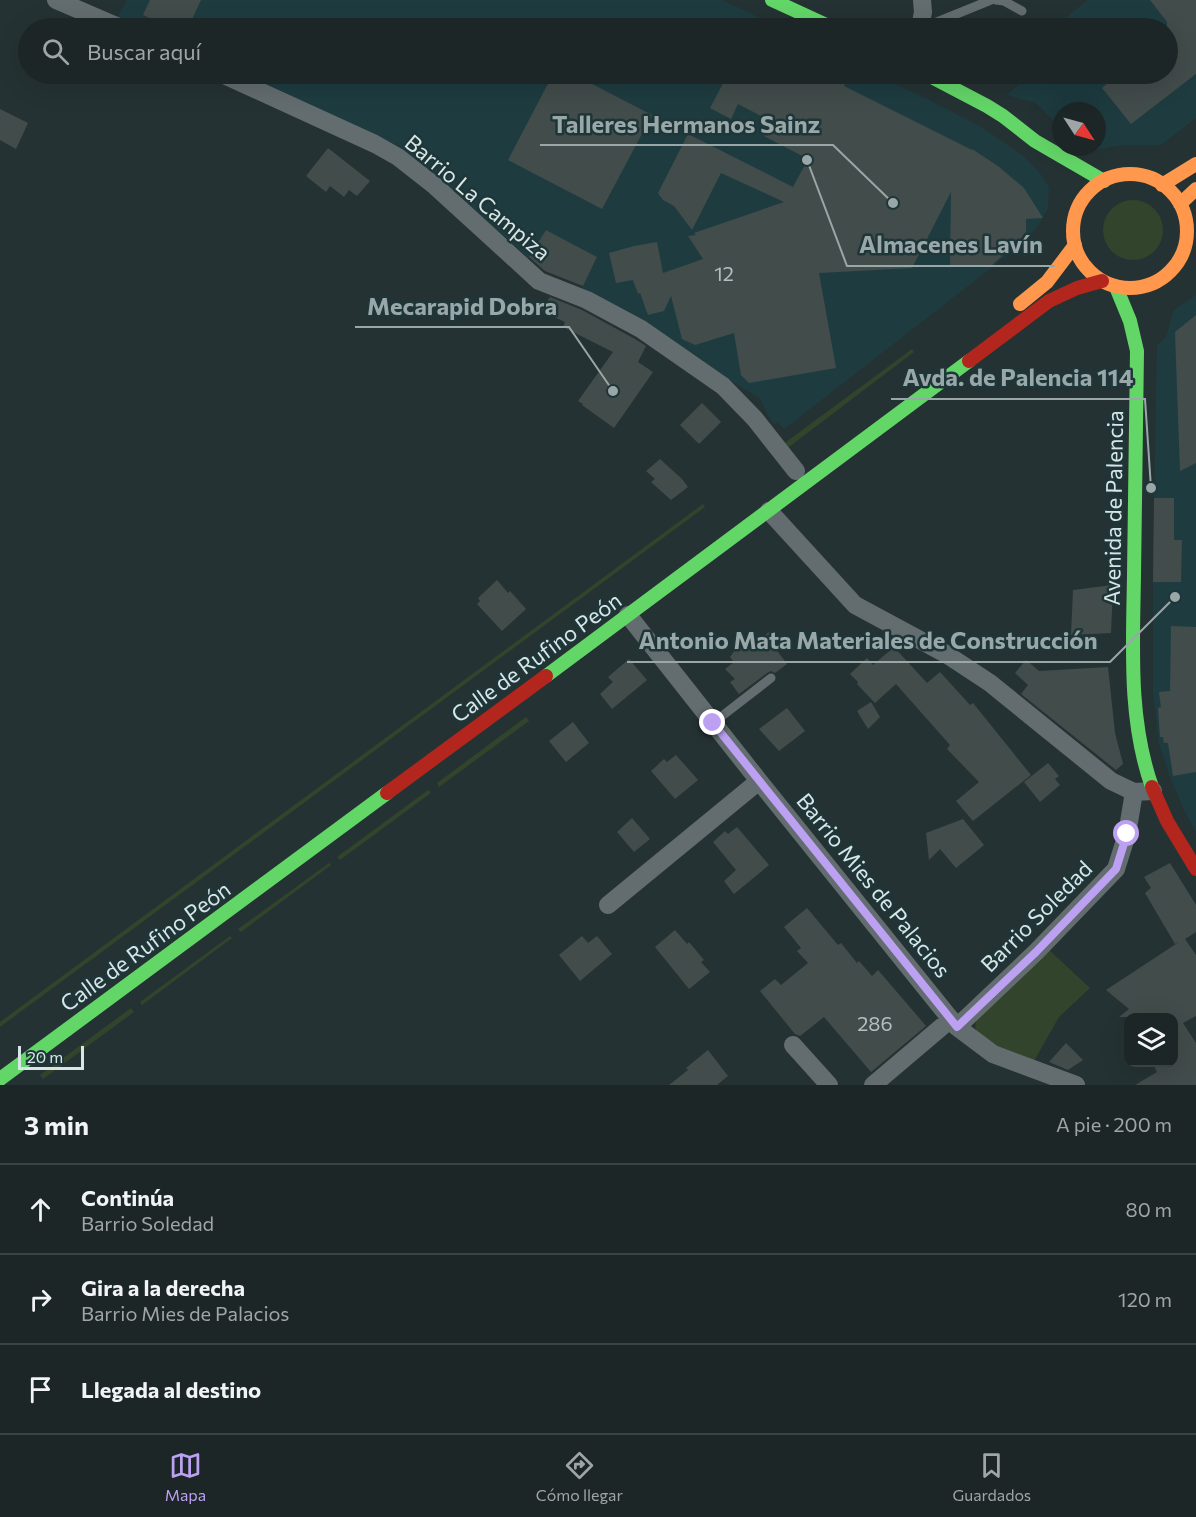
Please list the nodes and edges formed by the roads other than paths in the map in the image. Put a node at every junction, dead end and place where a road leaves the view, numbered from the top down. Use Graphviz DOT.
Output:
graph roads {
  1 [pos="56,0"];
  2 [pos="772,0"];
  3 [pos="922,0"];
  4 [pos="991,0"];
  5 [pos="996,0"];
  6 [pos="1022,11"];
  7 [pos="98,18"];
  8 [pos="811,18"];
  9 [pos="922,18"];
  10 [pos="946,18"];
  11 [pos="244,84"];
  12 [pos="945,84"];
  13 [pos="1035,141"];
  14 [pos="1196,164"];
  15 [pos="1054,166"];
  16 [pos="1104,181"];
  17 [pos="1162,185"];
  18 [pos="1071,189"];
  19 [pos="1196,189"];
  20 [pos="1080,204"];
  21 [pos="1180,204"];
  22 [pos="1075,245"];
  23 [pos="1102,281"];
  24 [pos="1154,283"];
  25 [pos="1116,287"];
  26 [pos="1149,302"];
  27 [pos="1010,311"];
  28 [pos="1144,322"];
  29 [pos="1137,351"];
  30 [pos="796,471"];
  31 [pos="769,511"];
  32 [pos="628,615"];
  33 [pos="771,678"];
  34 [pos="713,723"];
  35 [pos="759,781"];
  36 [pos="1134,792"];
  37 [pos="1153,792"];
  38 [pos="1196,869"];
  39 [pos="608,904"];
  40 [pos="954,1023"];
  41 [pos="794,1045"];
  42 [pos="0,1079"];
  43 [pos="829,1085"];
  44 [pos="873,1085"];
  45 [pos="1076,1085"];
  1 -- 7 [label="street"];
  2 -- 8 [label="main road"];
  3 -- 9 [label="street"];
  4 -- 10 [label="lane"];
  5 -- 6 [label="lane"];
  11 -- 30 [label="street, Barrio La Campiza"];
  12 -- 13 [label="main road"];
  13 -- 15 [label="main road"];
  13 -- 16 [label="main road"];
  14 -- 17 [label="main road"];
  16 -- 17 [label="main road"];
  16 -- 20 [label="main road"];
  17 -- 21 [label="main road"];
  18 -- 20 [label="main road"];
  19 -- 21 [label="main road"];
  20 -- 22 [label="main road"];
  21 -- 24 [label="main road"];
  22 -- 23 [label="main road"];
  22 -- 27 [label="main road"];
  23 -- 25 [label="main road"];
  23 -- 31 [label="main road, Calle de Rufino Peón"];
  24 -- 25 [label="main road"];
  24 -- 26 [label="main road"];
  25 -- 29 [label="main road, Avenida de Palencia"];
  28 -- 29 [label="main road, Avenida de Palencia"];
  29 -- 37 [label="main road, Avenida de Palencia"];
  31 -- 32 [label="main road, Calle de Rufino Peón"];
  31 -- 36 [label="street"];
  32 -- 34 [label="street, Barrio Mies de Palacios"];
  32 -- 42 [label="main road, Calle de Rufino Peón"];
  33 -- 34 [label="lane"];
  34 -- 35 [label="street, Barrio Mies de Palacios"];
  35 -- 39 [label="street"];
  35 -- 40 [label="street, Barrio Mies de Palacios"];
  36 -- 37 [label="street"];
  36 -- 40 [label="street, Barrio Soledad"];
  37 -- 38 [label="main road, Avenida de Palencia"];
  40 -- 44 [label="street"];
  40 -- 45 [label="street, Barrio Mies de Palacios"];
  41 -- 43 [label="street"];
}
